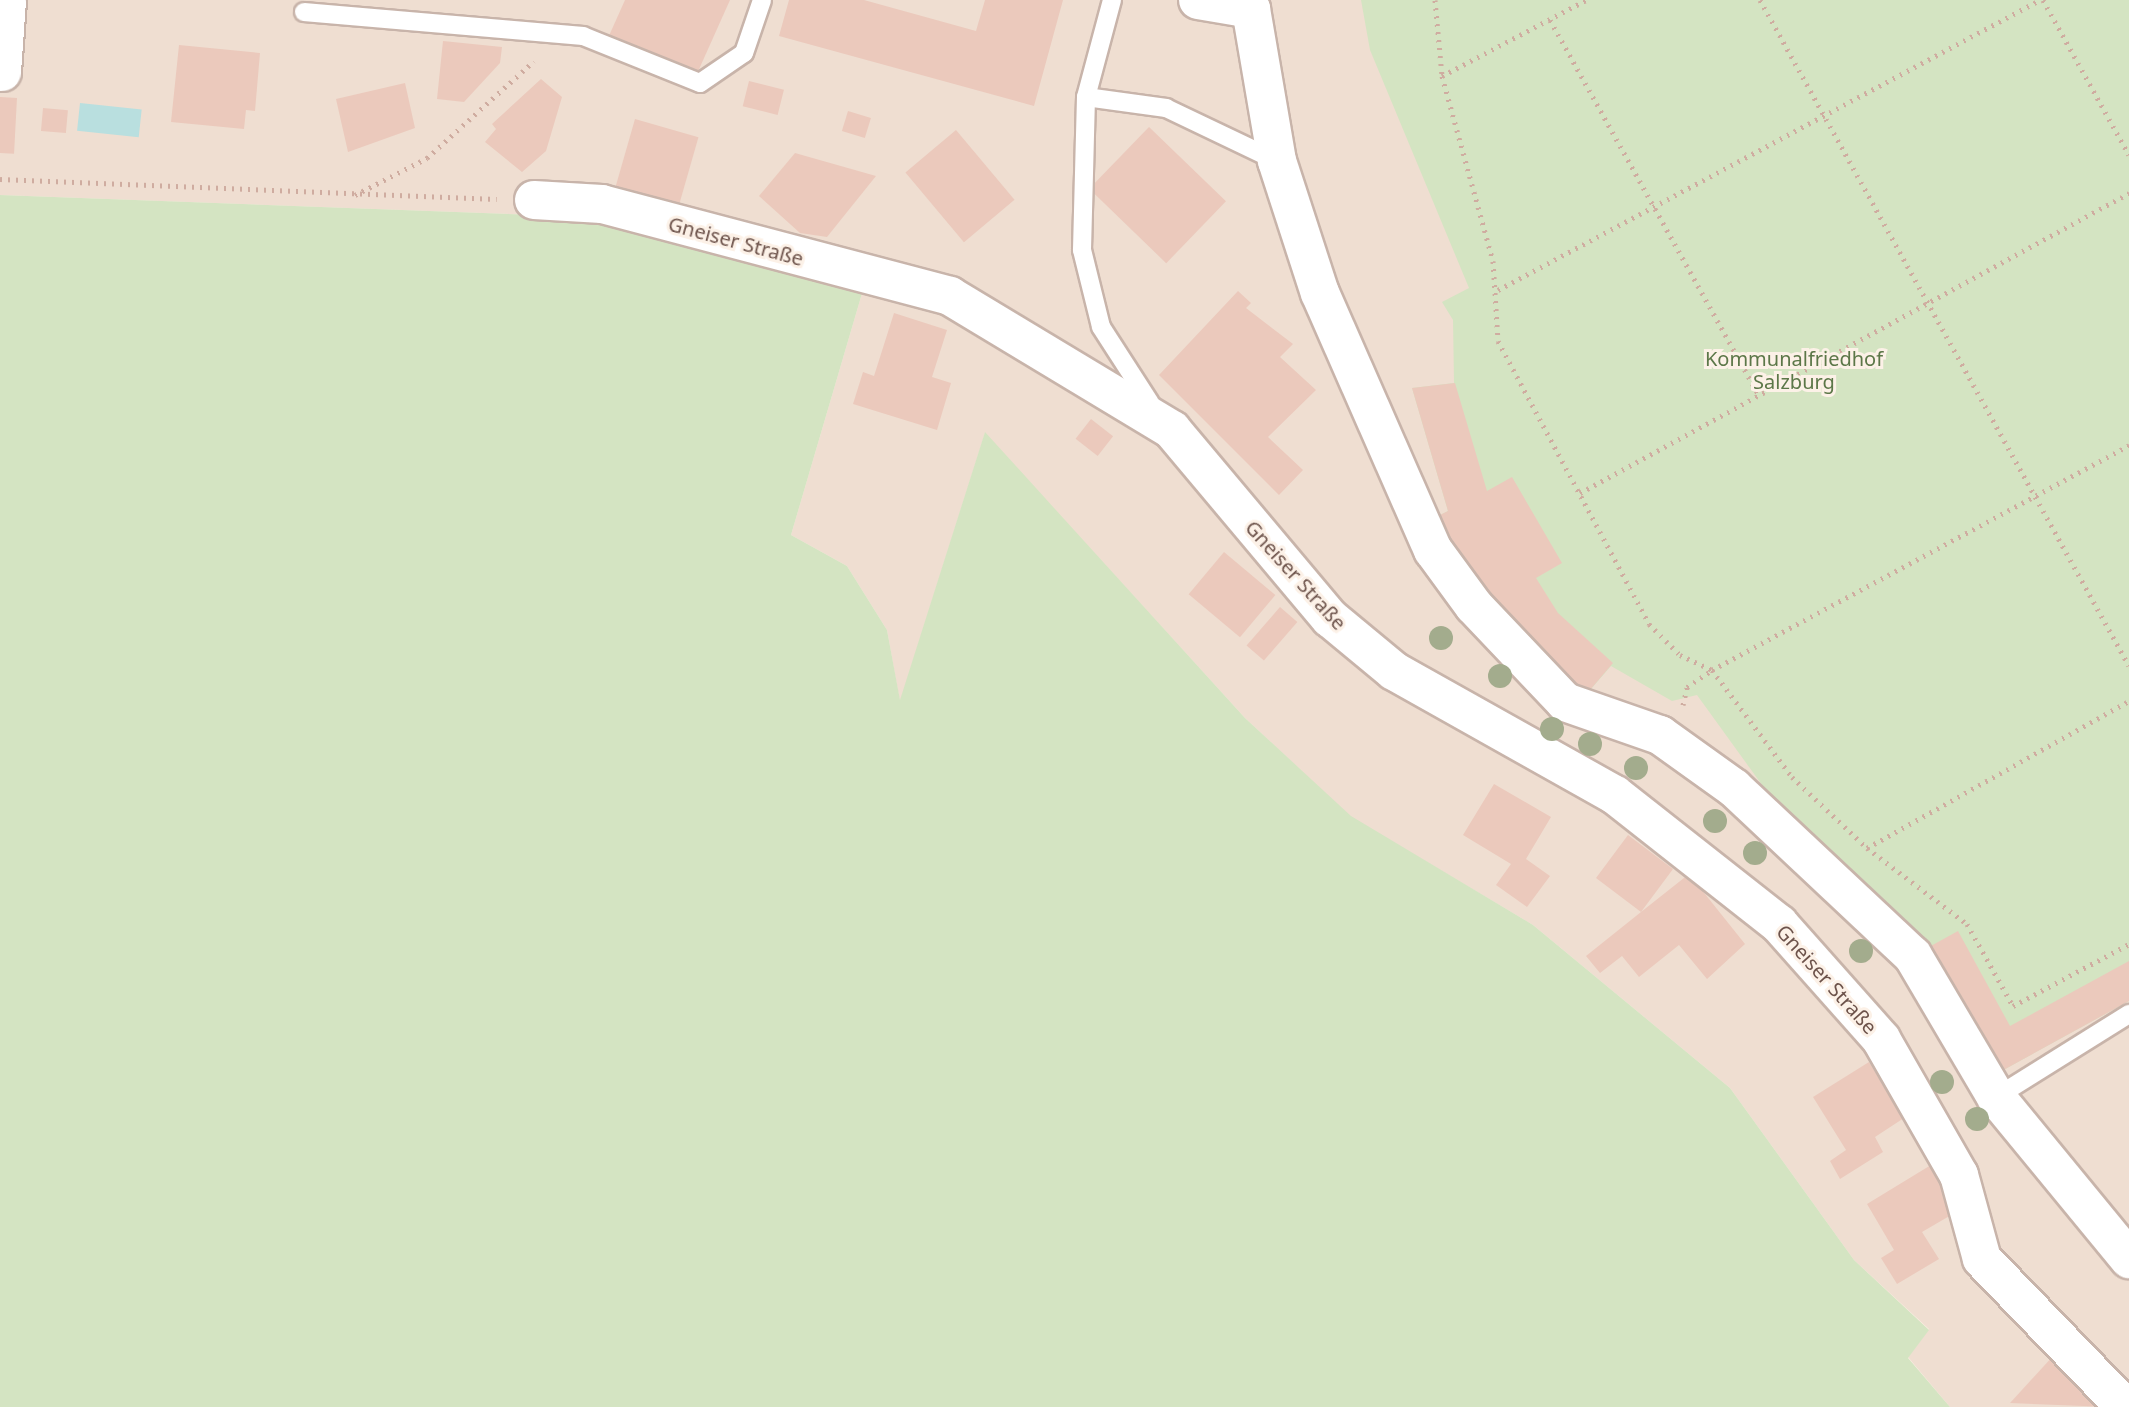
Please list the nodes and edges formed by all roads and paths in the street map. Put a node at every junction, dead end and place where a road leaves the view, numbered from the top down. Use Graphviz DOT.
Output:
graph roads {
  1 [pos="7,0"];
  2 [pos="762,0"];
  3 [pos="1112,0"];
  4 [pos="1198,0"];
  5 [pos="1435,0"];
  6 [pos="1586,0"];
  7 [pos="1760,0"];
  8 [pos="2041,0"];
  9 [pos="304,12"];
  10 [pos="1550,20"];
  11 [pos="583,36"];
  12 [pos="2,72"];
  13 [pos="1442,76"];
  14 [pos="1086,97"];
  15 [pos="1827,115"];
  16 [pos="2129,155"];
  17 [pos="1277,161"];
  18 [pos="0,179"];
  19 [pos="2129,193"];
  20 [pos="354,195"];
  21 [pos="534,200"];
  22 [pos="1656,209"];
  23 [pos="1498,290"];
  24 [pos="1923,302"];
  25 [pos="1758,393"];
  26 [pos="1172,430"];
  27 [pos="2129,445"];
  28 [pos="1580,493"];
  29 [pos="2035,497"];
  30 [pos="2129,666"];
  31 [pos="1712,670"];
  32 [pos="2129,701"];
  33 [pos="1660,735"];
  34 [pos="1867,848"];
  35 [pos="2129,944"];
  36 [pos="2129,1014"];
  37 [pos="1996,1097"];
  38 [pos="2129,1259"];
  39 [pos="2125,1407"];
  1 -- 12 [label="street"];
  2 -- 11 [label="lane"];
  3 -- 14 [label="lane"];
  4 -- 17 [label="street"];
  5 -- 13 [label="path"];
  6 -- 10 [label="path"];
  7 -- 15 [label="path"];
  8 -- 15 [label="path"];
  8 -- 16 [label="path"];
  9 -- 11 [label="lane"];
  10 -- 13 [label="path"];
  10 -- 22 [label="path"];
  11 -- 20 [label="path"];
  13 -- 23 [label="path"];
  14 -- 17 [label="lane"];
  14 -- 26 [label="lane"];
  15 -- 22 [label="path"];
  15 -- 24 [label="path"];
  17 -- 33 [label="street"];
  18 -- 20 [label="path"];
  19 -- 24 [label="path"];
  20 -- 21 [label="path"];
  21 -- 26 [label="street, Gneiser Straße"];
  22 -- 23 [label="path"];
  22 -- 25 [label="path"];
  23 -- 28 [label="path"];
  24 -- 25 [label="path"];
  24 -- 29 [label="path"];
  25 -- 28 [label="path"];
  26 -- 39 [label="street, Gneiser Straße"];
  27 -- 29 [label="path"];
  28 -- 31 [label="path"];
  29 -- 30 [label="path"];
  29 -- 31 [label="path"];
  31 -- 33 [label="path"];
  31 -- 34 [label="path"];
  32 -- 34 [label="path"];
  33 -- 37 [label="street"];
  34 -- 35 [label="path"];
  36 -- 37 [label="lane"];
  37 -- 38 [label="street"];
}
